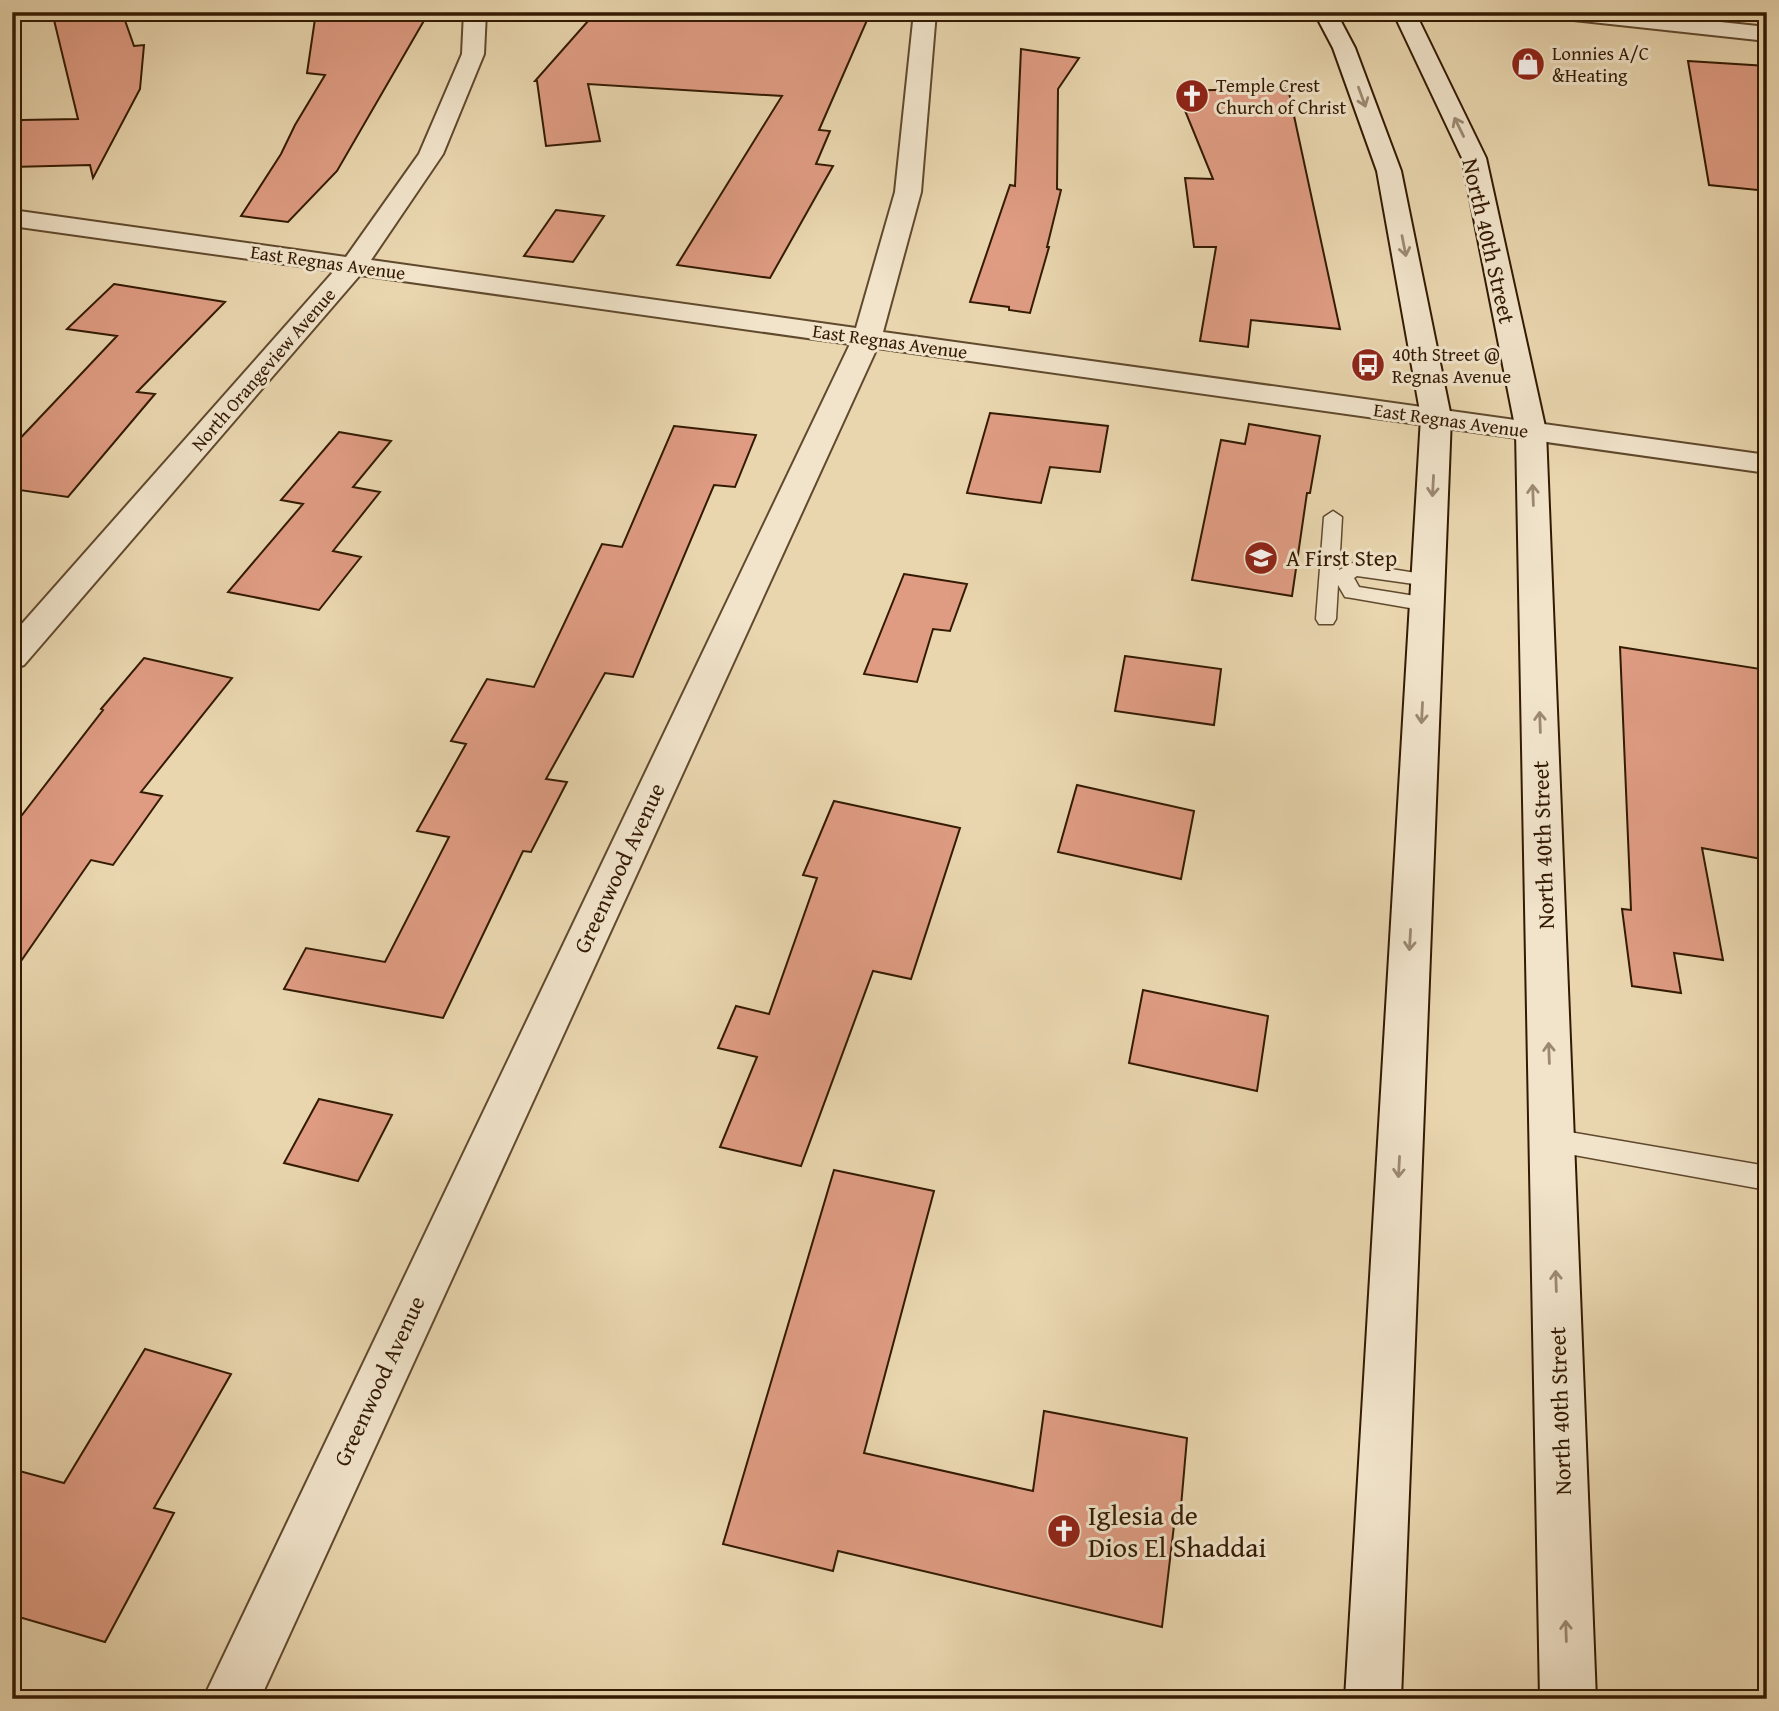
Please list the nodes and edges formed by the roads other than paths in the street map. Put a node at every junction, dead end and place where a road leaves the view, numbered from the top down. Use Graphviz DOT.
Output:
graph roads {
  1 [pos="475,12"];
  2 [pos="925,12"];
  3 [pos="1325,12"];
  4 [pos="1404,12"];
  5 [pos="1564,12"];
  6 [pos="1767,34"];
  7 [pos="12,218"];
  8 [pos="354,265"];
  9 [pos="867,338"];
  10 [pos="1436,417"];
  11 [pos="1531,431"];
  12 [pos="1767,464"];
  13 [pos="1333,517"];
  14 [pos="1336,576"];
  15 [pos="1427,592"];
  16 [pos="1326,619"];
  17 [pos="12,657"];
  18 [pos="1552,1140"];
  19 [pos="1765,1177"];
  20 [pos="231,1699"];
  21 [pos="1373,1699"];
  22 [pos="1569,1699"];
  1 -- 8 [label="street, North Orangeview Avenue"];
  2 -- 9 [label="street, Greenwood Avenue"];
  3 -- 10 [label="street, one-way"];
  11 -- 4 [label="street, North 40th Street, one-way"];
  5 -- 6 [label="street"];
  7 -- 8 [label="street, East Regnas Avenue"];
  8 -- 9 [label="street, East Regnas Avenue"];
  8 -- 17 [label="street, North Orangeview Avenue"];
  9 -- 10 [label="street, East Regnas Avenue"];
  9 -- 20 [label="street, Greenwood Avenue"];
  10 -- 11 [label="street, East Regnas Avenue"];
  10 -- 15 [label="street, one-way"];
  11 -- 12 [label="street, East Regnas Avenue"];
  18 -- 11 [label="street, North 40th Street, one-way"];
  13 -- 14 [label="lane"];
  14 -- 15 [label="lane"];
  14 -- 16 [label="lane"];
  15 -- 21 [label="street, one-way"];
  18 -- 19 [label="lane"];
  22 -- 18 [label="street, North 40th Street, one-way"];
}
